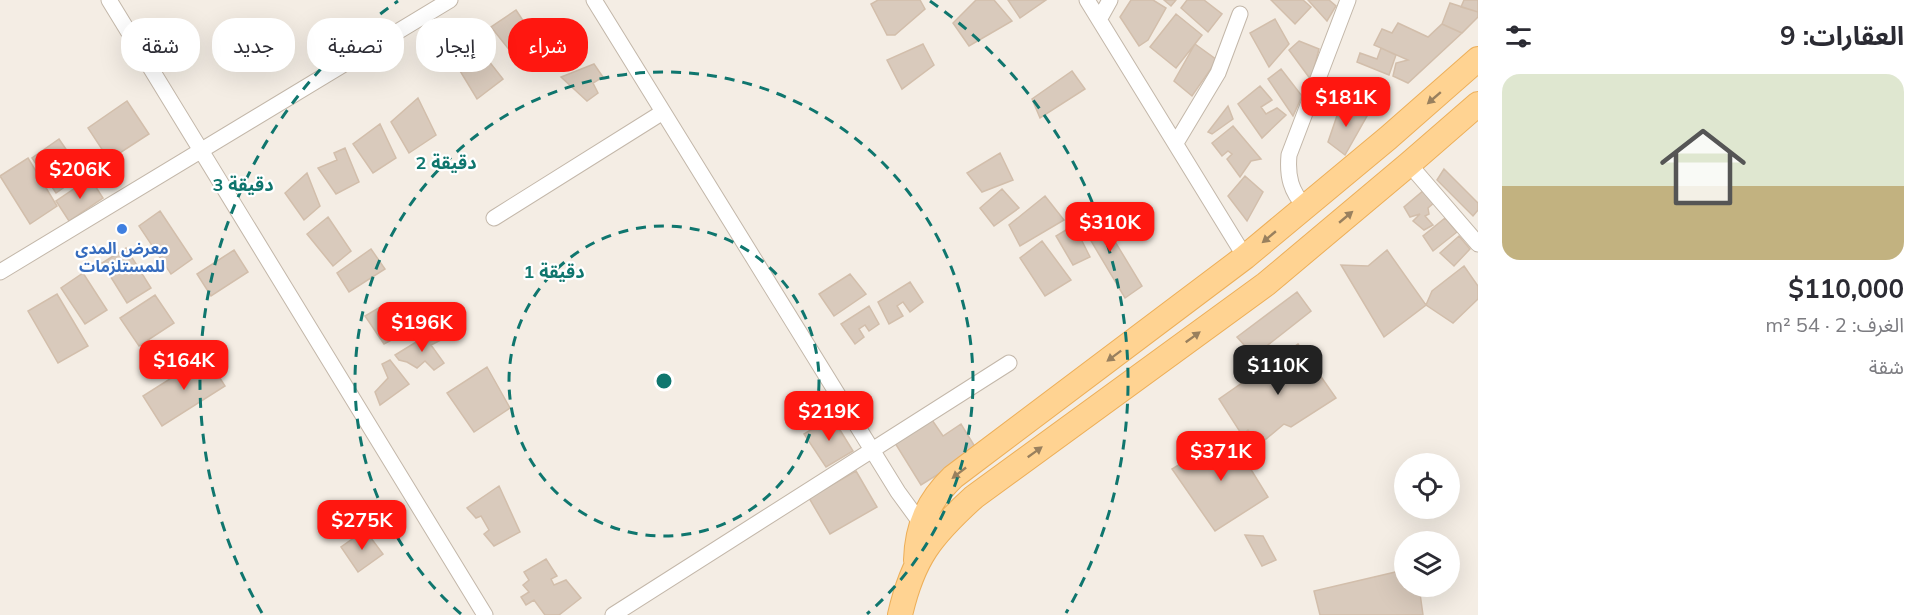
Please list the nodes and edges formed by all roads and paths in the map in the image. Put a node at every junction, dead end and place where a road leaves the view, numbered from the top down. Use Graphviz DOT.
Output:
graph roads {
  1 [pos="109,0"];
  2 [pos="450,0"];
  3 [pos="594,0"];
  4 [pos="1087,0"];
  5 [pos="1110,0"];
  6 [pos="1348,0"];
  7 [pos="1240,14"];
  8 [pos="1100,18"];
  9 [pos="1478,59"];
  10 [pos="1478,104"];
  11 [pos="663,112"];
  12 [pos="1176,143"];
  13 [pos="202,151"];
  14 [pos="1410,164"];
  15 [pos="1305,207"];
  16 [pos="494,218"];
  17 [pos="1478,244"];
  18 [pos="1245,257"];
  19 [pos="0,272"];
  20 [pos="1009,363"];
  21 [pos="872,450"];
  22 [pos="927,531"];
  23 [pos="485,615"];
  24 [pos="613,615"];
  25 [pos="900,615"];
  1 -- 13 [label="street"];
  2 -- 13 [label="street"];
  3 -- 11 [label="street"];
  4 -- 8 [label="street"];
  5 -- 8 [label="street"];
  6 -- 15 [label="street"];
  7 -- 12 [label="street"];
  8 -- 12 [label="street"];
  9 -- 15 [label="main road, one-way"];
  10 -- 14 [label="main road"];
  11 -- 16 [label="street"];
  11 -- 21 [label="street"];
  12 -- 18 [label="street"];
  13 -- 19 [label="street"];
  13 -- 23 [label="street"];
  14 -- 17 [label="street"];
  22 -- 14 [label="main road, one-way"];
  15 -- 18 [label="main road, one-way"];
  18 -- 22 [label="main road, one-way"];
  20 -- 21 [label="street"];
  21 -- 22 [label="street"];
  21 -- 24 [label="street"];
  22 -- 25 [label="main road"];
}
